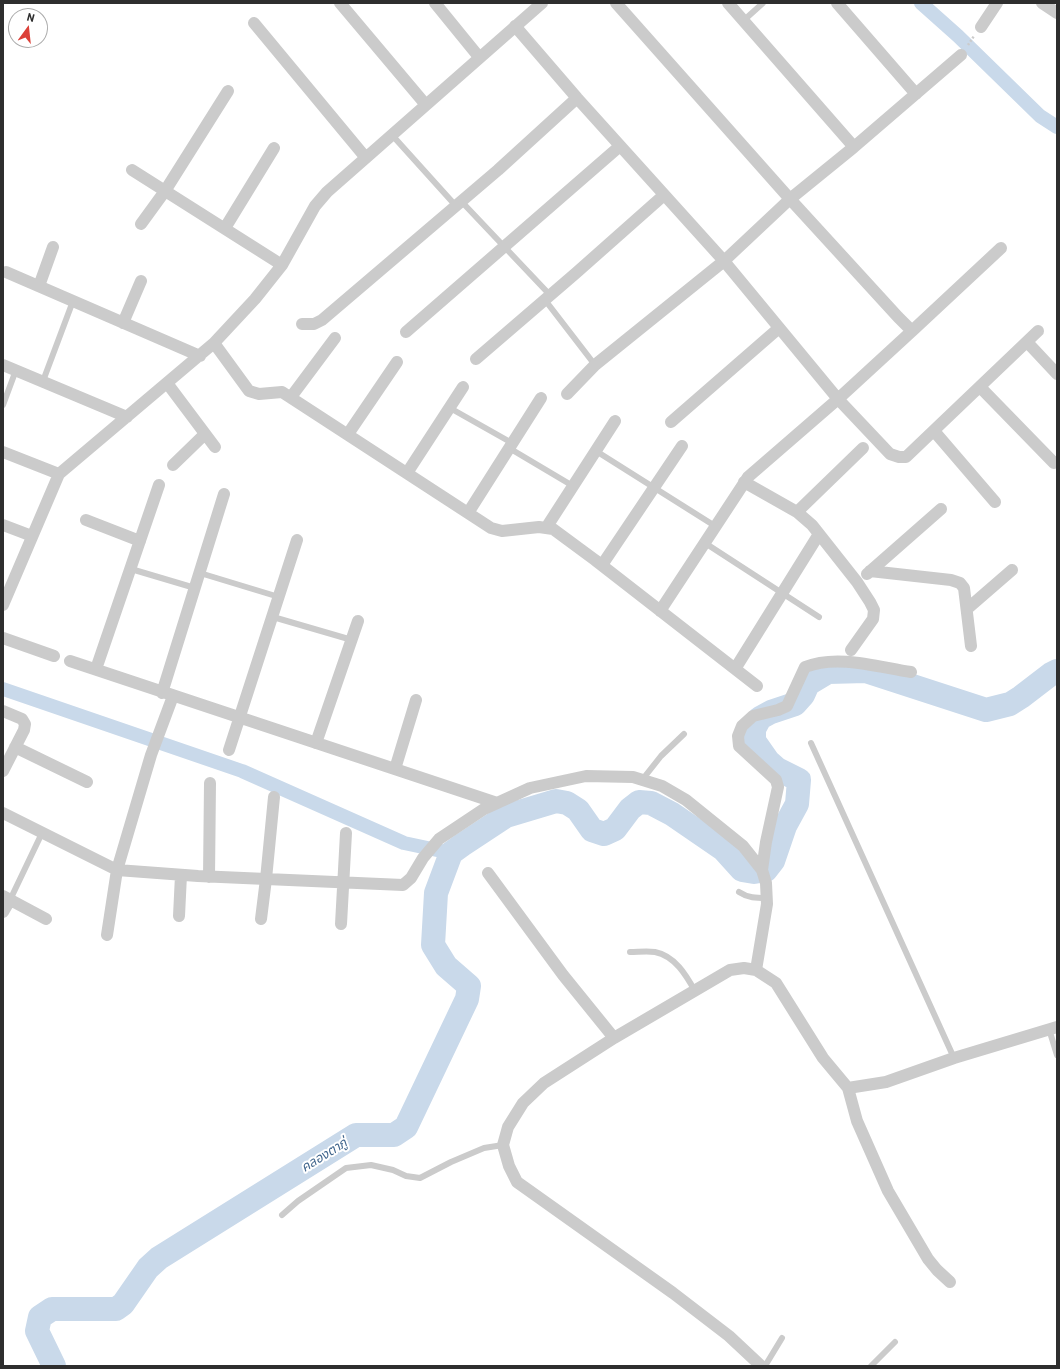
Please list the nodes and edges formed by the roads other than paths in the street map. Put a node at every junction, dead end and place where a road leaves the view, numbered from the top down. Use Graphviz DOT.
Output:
graph roads {
  1 [pos="340,3"];
  2 [pos="435,3"];
  3 [pos="542,3"];
  4 [pos="616,3"];
  5 [pos="728,3"];
  6 [pos="763,3"];
  7 [pos="837,3"];
  8 [pos="997,3"];
  9 [pos="1042,3"];
  10 [pos="1057,13"];
  11 [pos="743,21"];
  12 [pos="254,23"];
  13 [pos="515,26"];
  14 [pos="981,26"];
  15 [pos="961,55"];
  16 [pos="479,57"];
  17 [pos="228,91"];
  18 [pos="916,94"];
  19 [pos="577,98"];
  20 [pos="426,105"];
  21 [pos="392,135"];
  22 [pos="620,146"];
  23 [pos="854,147"];
  24 [pos="274,148"];
  25 [pos="366,158"];
  26 [pos="132,170"];
  27 [pos="164,191"];
  28 [pos="664,195"];
  29 [pos="790,199"];
  30 [pos="458,203"];
  31 [pos="141,224"];
  32 [pos="225,228"];
  33 [pos="53,247"];
  34 [pos="504,248"];
  35 [pos="1001,248"];
  36 [pos="724,261"];
  37 [pos="282,265"];
  38 [pos="6,272"];
  39 [pos="141,281"];
  40 [pos="39,286"];
  41 [pos="548,298"];
  42 [pos="73,301"];
  43 [pos="123,323"];
  44 [pos="302,324"];
  45 [pos="779,328"];
  46 [pos="912,331"];
  47 [pos="1038,331"];
  48 [pos="406,332"];
  49 [pos="335,338"];
  50 [pos="1027,342"];
  51 [pos="214,343"];
  52 [pos="200,356"];
  53 [pos="476,359"];
  54 [pos="397,362"];
  55 [pos="3,365"];
  56 [pos="595,365"];
  57 [pos="16,370"];
  58 [pos="1057,374"];
  59 [pos="43,381"];
  60 [pos="167,383"];
  61 [pos="980,386"];
  62 [pos="463,388"];
  63 [pos="567,394"];
  64 [pos="291,397"];
  65 [pos="541,398"];
  66 [pos="838,399"];
  67 [pos="3,405"];
  68 [pos="450,408"];
  69 [pos="127,416"];
  70 [pos="615,421"];
  71 [pos="671,422"];
  72 [pos="934,431"];
  73 [pos="205,434"];
  74 [pos="348,434"];
  75 [pos="511,446"];
  76 [pos="682,446"];
  77 [pos="215,447"];
  78 [pos="862,448"];
  79 [pos="596,451"];
  80 [pos="3,452"];
  81 [pos="1054,463"];
  82 [pos="173,465"];
  83 [pos="407,473"];
  84 [pos="59,474"];
  85 [pos="744,482"];
  86 [pos="159,485"];
  87 [pos="573,486"];
  88 [pos="654,487"];
  89 [pos="224,494"];
  90 [pos="995,502"];
  91 [pos="941,508"];
  92 [pos="797,512"];
  93 [pos="468,513"];
  94 [pos="86,520"];
  95 [pos="3,525"];
  96 [pos="715,526"];
  97 [pos="546,528"];
  98 [pos="819,534"];
  99 [pos="32,536"];
  100 [pos="297,540"];
  101 [pos="140,541"];
  102 [pos="705,543"];
  103 [pos="602,565"];
  104 [pos="130,569"];
  105 [pos="1012,570"];
  106 [pos="870,572"];
  107 [pos="200,573"];
  108 [pos="857,582"];
  109 [pos="195,588"];
  110 [pos="782,594"];
  111 [pos="279,597"];
  112 [pos="4,598"];
  113 [pos="967,609"];
  114 [pos="660,611"];
  115 [pos="273,617"];
  116 [pos="819,617"];
  117 [pos="358,621"];
  118 [pos="3,638"];
  119 [pos="352,640"];
  120 [pos="971,646"];
  121 [pos="851,650"];
  122 [pos="54,656"];
  123 [pos="70,661"];
  124 [pos="735,669"];
  125 [pos="96,670"];
  126 [pos="911,672"];
  127 [pos="757,686"];
  128 [pos="167,694"];
  129 [pos="416,700"];
  130 [pos="3,711"];
  131 [pos="240,718"];
  132 [pos="684,734"];
  133 [pos="811,742"];
  134 [pos="316,743"];
  135 [pos="15,747"];
  136 [pos="229,750"];
  137 [pos="395,769"];
  138 [pos="3,771"];
  139 [pos="642,780"];
  140 [pos="87,782"];
  141 [pos="210,783"];
  142 [pos="274,797"];
  143 [pos="497,803"];
  144 [pos="3,813"];
  145 [pos="42,833"];
  146 [pos="346,833"];
  147 [pos="117,870"];
  148 [pos="762,870"];
  149 [pos="488,873"];
  150 [pos="181,875"];
  151 [pos="210,877"];
  152 [pos="266,879"];
  153 [pos="343,882"];
  154 [pos="739,892"];
  155 [pos="6,898"];
  156 [pos="767,898"];
  157 [pos="3,912"];
  158 [pos="179,916"];
  159 [pos="46,919"];
  160 [pos="261,919"];
  161 [pos="341,924"];
  162 [pos="107,935"];
  163 [pos="630,952"];
  164 [pos="756,970"];
  165 [pos="695,991"];
  166 [pos="1053,1028"];
  167 [pos="614,1038"];
  168 [pos="1057,1055"];
  169 [pos="954,1058"];
  170 [pos="848,1088"];
  171 [pos="503,1145"];
  172 [pos="282,1215"];
  173 [pos="950,1282"];
  174 [pos="782,1338"];
  175 [pos="895,1342"];
  176 [pos="760,1366"];
  177 [pos="765,1366"];
  178 [pos="871,1366"];
  1 -- 20 [label="street"];
  2 -- 16 [label="street"];
  3 -- 13 [label="street"];
  4 -- 29 [label="street"];
  5 -- 11 [label="street"];
  6 -- 11 [label="lane"];
  7 -- 18 [label="street"];
  8 -- 14 [label="street"];
  9 -- 10 [label="street"];
  11 -- 23 [label="street"];
  12 -- 25 [label="street"];
  13 -- 16 [label="street"];
  13 -- 19 [label="street"];
  15 -- 18 [label="street"];
  16 -- 20 [label="street"];
  17 -- 27 [label="street"];
  18 -- 23 [label="street"];
  19 -- 22 [label="street"];
  19 -- 30 [label="street"];
  20 -- 21 [label="street"];
  21 -- 25 [label="street"];
  21 -- 30 [label="lane"];
  22 -- 28 [label="street"];
  22 -- 34 [label="street"];
  23 -- 29 [label="street"];
  24 -- 32 [label="street"];
  25 -- 37 [label="street"];
  26 -- 27 [label="street"];
  27 -- 31 [label="street"];
  27 -- 32 [label="street"];
  28 -- 36 [label="street"];
  28 -- 41 [label="street"];
  29 -- 36 [label="street"];
  29 -- 46 [label="street"];
  30 -- 34 [label="lane"];
  30 -- 44 [label="street"];
  32 -- 37 [label="street"];
  33 -- 40 [label="street"];
  34 -- 41 [label="lane"];
  34 -- 48 [label="street"];
  35 -- 46 [label="street"];
  36 -- 45 [label="street"];
  36 -- 56 [label="street"];
  37 -- 51 [label="street"];
  38 -- 40 [label="street"];
  39 -- 43 [label="street"];
  40 -- 42 [label="street"];
  41 -- 53 [label="street"];
  41 -- 56 [label="lane"];
  42 -- 43 [label="street"];
  42 -- 59 [label="lane"];
  43 -- 52 [label="street"];
  45 -- 66 [label="street"];
  45 -- 71 [label="street"];
  46 -- 66 [label="street"];
  47 -- 50 [label="street"];
  49 -- 64 [label="street"];
  50 -- 58 [label="street"];
  50 -- 61 [label="street"];
  51 -- 52 [label="street"];
  51 -- 64 [label="street"];
  52 -- 60 [label="street"];
  54 -- 74 [label="street"];
  55 -- 57 [label="street"];
  56 -- 63 [label="street"];
  57 -- 59 [label="street"];
  57 -- 67 [label="lane"];
  59 -- 69 [label="street"];
  60 -- 69 [label="street"];
  60 -- 73 [label="street"];
  61 -- 72 [label="street"];
  61 -- 81 [label="street"];
  62 -- 68 [label="street"];
  64 -- 74 [label="street"];
  65 -- 75 [label="street"];
  66 -- 72 [label="street"];
  66 -- 85 [label="street"];
  68 -- 75 [label="lane"];
  68 -- 83 [label="street"];
  69 -- 84 [label="street"];
  70 -- 79 [label="street"];
  72 -- 90 [label="street"];
  73 -- 77 [label="street"];
  73 -- 82 [label="street"];
  74 -- 83 [label="street"];
  75 -- 87 [label="lane"];
  75 -- 93 [label="street"];
  76 -- 88 [label="street"];
  78 -- 92 [label="street"];
  79 -- 87 [label="street"];
  79 -- 88 [label="lane"];
  80 -- 84 [label="street"];
  83 -- 93 [label="street"];
  84 -- 99 [label="street"];
  85 -- 92 [label="street"];
  85 -- 96 [label="street"];
  86 -- 101 [label="street"];
  87 -- 97 [label="street"];
  88 -- 96 [label="lane"];
  88 -- 103 [label="street"];
  89 -- 107 [label="street"];
  91 -- 106 [label="street"];
  92 -- 98 [label="street"];
  93 -- 97 [label="street"];
  94 -- 101 [label="street"];
  95 -- 99 [label="street"];
  96 -- 102 [label="street"];
  97 -- 103 [label="street"];
  98 -- 108 [label="street"];
  98 -- 110 [label="street"];
  99 -- 112 [label="street"];
  100 -- 111 [label="street"];
  101 -- 104 [label="street"];
  102 -- 110 [label="lane"];
  102 -- 114 [label="street"];
  103 -- 114 [label="street"];
  104 -- 109 [label="lane"];
  104 -- 125 [label="street"];
  105 -- 113 [label="street"];
  106 -- 108 [label="street"];
  106 -- 113 [label="street"];
  107 -- 109 [label="street"];
  107 -- 111 [label="lane"];
  108 -- 121 [label="street"];
  109 -- 128 [label="street"];
  110 -- 116 [label="lane"];
  110 -- 124 [label="street"];
  111 -- 115 [label="street"];
  113 -- 120 [label="street"];
  114 -- 124 [label="street"];
  115 -- 119 [label="lane"];
  115 -- 131 [label="street"];
  117 -- 119 [label="street"];
  118 -- 122 [label="street"];
  119 -- 134 [label="street"];
  123 -- 125 [label="street"];
  124 -- 127 [label="street"];
  125 -- 128 [label="street"];
  126 -- 148 [label="street"];
  128 -- 131 [label="street"];
  128 -- 147 [label="street"];
  129 -- 137 [label="street"];
  130 -- 135 [label="street"];
  131 -- 134 [label="street"];
  131 -- 136 [label="street"];
  132 -- 139 [label="lane"];
  133 -- 169 [label="lane"];
  134 -- 137 [label="street"];
  135 -- 138 [label="street"];
  135 -- 140 [label="street"];
  137 -- 143 [label="street"];
  139 -- 143 [label="street"];
  139 -- 148 [label="street"];
  141 -- 151 [label="street"];
  142 -- 152 [label="street"];
  143 -- 153 [label="street"];
  144 -- 145 [label="street"];
  145 -- 147 [label="street"];
  145 -- 155 [label="lane"];
  146 -- 153 [label="street"];
  147 -- 150 [label="street"];
  147 -- 162 [label="street"];
  148 -- 156 [label="street"];
  149 -- 167 [label="street"];
  150 -- 151 [label="street"];
  150 -- 158 [label="street"];
  151 -- 152 [label="street"];
  152 -- 153 [label="street"];
  152 -- 160 [label="street"];
  153 -- 161 [label="street"];
  154 -- 156 [label="lane"];
  155 -- 157 [label="street"];
  155 -- 159 [label="street"];
  156 -- 164 [label="street"];
  163 -- 165 [label="lane"];
  164 -- 165 [label="street"];
  164 -- 170 [label="street"];
  165 -- 167 [label="street"];
  166 -- 168 [label="lane"];
  166 -- 169 [label="street"];
  167 -- 171 [label="street"];
  169 -- 170 [label="street"];
  170 -- 173 [label="street"];
  171 -- 172 [label="lane"];
  171 -- 176 [label="street"];
  174 -- 177 [label="lane"];
  175 -- 178 [label="lane"];
}
